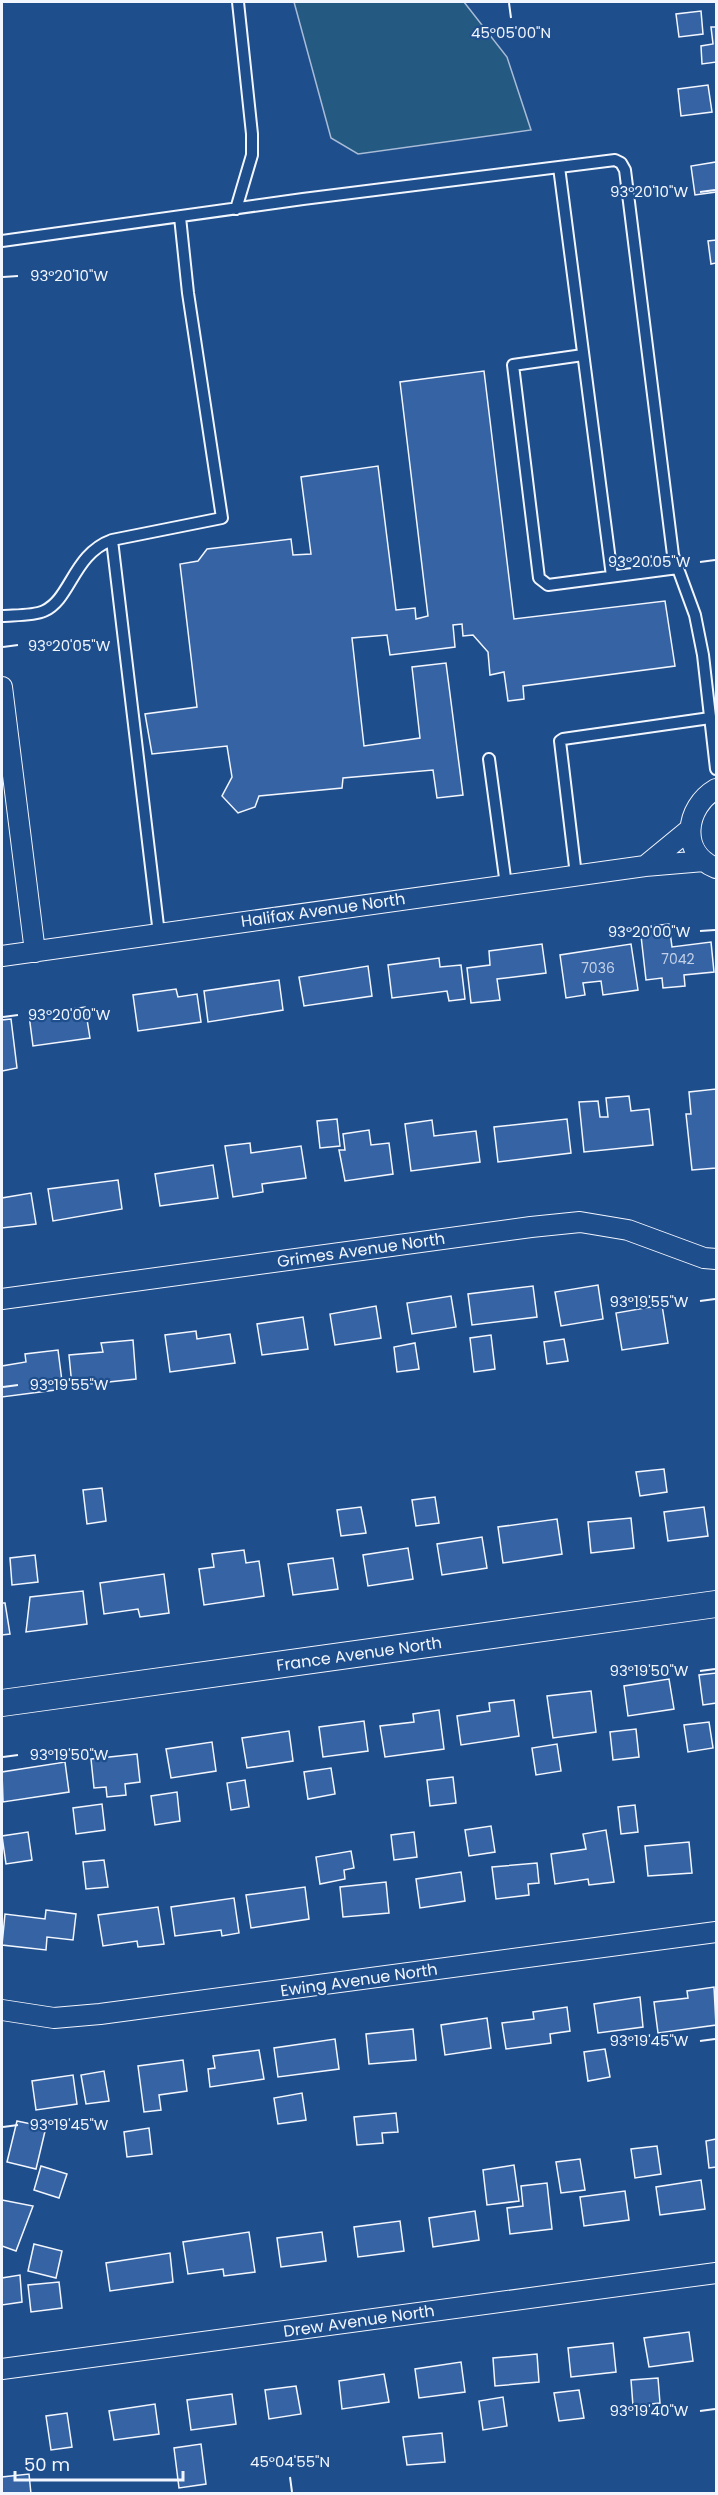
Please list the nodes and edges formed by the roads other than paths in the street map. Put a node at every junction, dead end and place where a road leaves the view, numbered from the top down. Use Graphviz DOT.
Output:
graph roads {
  1 [pos="238,2"];
  2 [pos="559,167"];
  3 [pos="236,209"];
  4 [pos="180,217"];
  5 [pos="2,241"];
  6 [pos="583,355"];
  7 [pos="112,540"];
  8 [pos="678,568"];
  9 [pos="612,576"];
  10 [pos="2,616"];
  11 [pos="2,687"];
  12 [pos="710,718"];
  13 [pos="489,759"];
  14 [pos="717,769"];
  15 [pos="717,789"];
  16 [pos="690,829"];
  17 [pos="710,864"];
  18 [pos="645,866"];
  19 [pos="576,875"];
  20 [pos="506,885"];
  21 [pos="159,934"];
  22 [pos="35,952"];
  23 [pos="2,956"];
  24 [pos="717,1259"];
  25 [pos="2,1299"];
  26 [pos="717,1604"];
  27 [pos="2,1703"];
  28 [pos="717,1932"];
  29 [pos="2,2010"];
  30 [pos="717,2273"];
  31 [pos="2,2369"];
  1 -- 3 [label="lane"];
  2 -- 3 [label="lane"];
  2 -- 6 [label="lane"];
  2 -- 8 [label="lane"];
  3 -- 4 [label="lane"];
  4 -- 5 [label="lane"];
  4 -- 7 [label="lane"];
  6 -- 9 [label="lane"];
  6 -- 9 [label="lane"];
  7 -- 10 [label="lane"];
  7 -- 21 [label="lane"];
  8 -- 9 [label="lane"];
  8 -- 12 [label="lane"];
  11 -- 22 [label="street"];
  12 -- 14 [label="lane"];
  12 -- 19 [label="lane"];
  13 -- 20 [label="lane"];
  15 -- 16 [label="street"];
  16 -- 17 [label="street"];
  16 -- 18 [label="street"];
  17 -- 18 [label="street, Halifax Avenue North"];
  18 -- 19 [label="street, Halifax Avenue North"];
  19 -- 20 [label="street, Halifax Avenue North"];
  20 -- 21 [label="street, Halifax Avenue North"];
  21 -- 22 [label="street, Halifax Avenue North"];
  22 -- 23 [label="street, Halifax Avenue North"];
  24 -- 25 [label="street, Grimes Avenue North"];
  26 -- 27 [label="street, France Avenue North"];
  28 -- 29 [label="street, Ewing Avenue North"];
  30 -- 31 [label="street, Drew Avenue North"];
}
